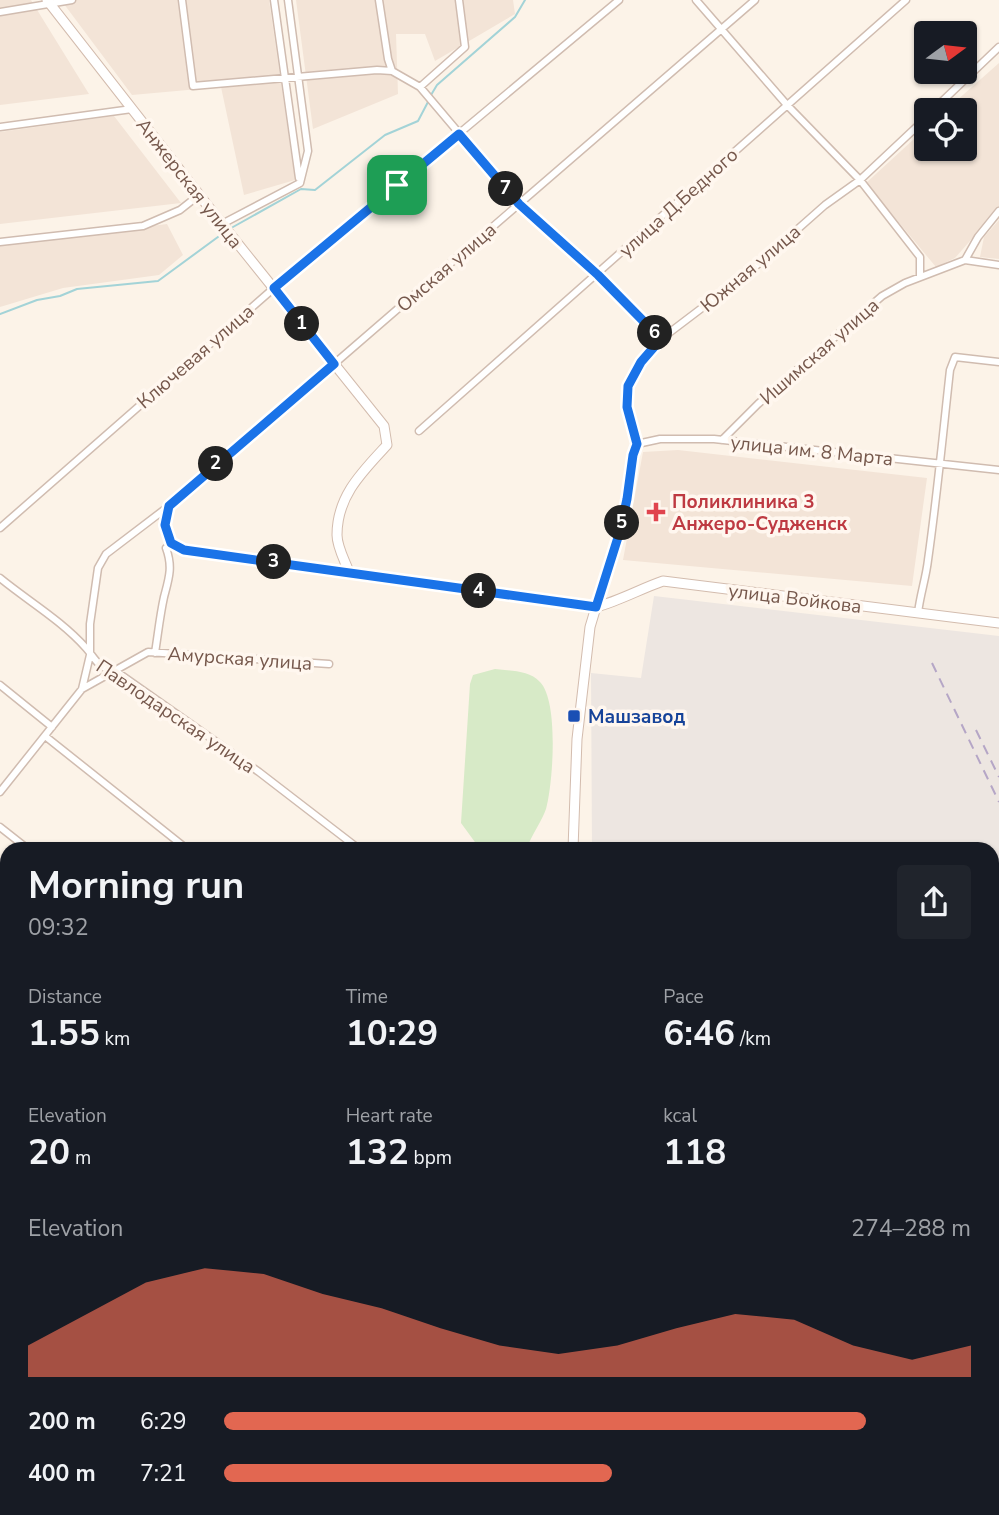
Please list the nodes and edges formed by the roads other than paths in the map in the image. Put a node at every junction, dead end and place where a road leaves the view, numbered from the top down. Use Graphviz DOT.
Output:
graph roads {
  1 [pos="72,0"];
  2 [pos="182,0"];
  3 [pos="274,0"];
  4 [pos="288,0"];
  5 [pos="379,0"];
  6 [pos="458,0"];
  7 [pos="619,0"];
  8 [pos="696,0"];
  9 [pos="755,0"];
  10 [pos="906,0"];
  11 [pos="49,3"];
  12 [pos="0,12"];
  13 [pos="723,30"];
  14 [pos="999,47"];
  15 [pos="392,71"];
  16 [pos="286,78"];
  17 [pos="298,78"];
  18 [pos="420,87"];
  19 [pos="946,98"];
  20 [pos="787,105"];
  21 [pos="132,109"];
  22 [pos="0,127"];
  23 [pos="914,129"];
  24 [pos="459,134"];
  25 [pos="860,180"];
  26 [pos="300,183"];
  27 [pos="199,195"];
  28 [pos="519,204"];
  29 [pos="999,211"];
  30 [pos="222,224"];
  31 [pos="0,242"];
  32 [pos="965,260"];
  33 [pos="999,265"];
  34 [pos="598,275"];
  35 [pos="920,277"];
  36 [pos="274,288"];
  37 [pos="661,339"];
  38 [pos="999,362"];
  39 [pos="334,364"];
  40 [pos="419,431"];
  41 [pos="722,440"];
  42 [pos="637,444"];
  43 [pos="939,464"];
  44 [pos="999,470"];
  45 [pos="169,506"];
  46 [pos="0,528"];
  47 [pos="166,548"];
  48 [pos="349,572"];
  49 [pos="0,578"];
  50 [pos="596,607"];
  51 [pos="918,613"];
  52 [pos="999,623"];
  53 [pos="155,653"];
  54 [pos="90,654"];
  55 [pos="329,664"];
  56 [pos="114,670"];
  57 [pos="0,685"];
  58 [pos="82,689"];
  59 [pos="52,727"];
  60 [pos="45,736"];
  61 [pos="0,792"];
  62 [pos="0,827"];
  63 [pos="19,842"];
  64 [pos="178,842"];
  65 [pos="350,842"];
  66 [pos="573,842"];
  1 -- 11 [label="street"];
  2 -- 16 [label="street"];
  3 -- 16 [label="street"];
  4 -- 17 [label="street"];
  5 -- 15 [label="street"];
  6 -- 18 [label="street"];
  7 -- 24 [label="street, Ключевая улица"];
  8 -- 13 [label="street"];
  9 -- 13 [label="street, Омская улица"];
  10 -- 20 [label="street, улица Д.Бедного"];
  11 -- 12 [label="street"];
  11 -- 21 [label="street, Анжерская улица"];
  13 -- 20 [label="street"];
  13 -- 28 [label="street, Омская улица"];
  14 -- 19 [label="street"];
  15 -- 17 [label="street"];
  15 -- 18 [label="street"];
  16 -- 17 [label="street"];
  16 -- 26 [label="street"];
  17 -- 26 [label="street"];
  18 -- 24 [label="street"];
  20 -- 25 [label="street"];
  20 -- 34 [label="street, улица Д.Бедного"];
  21 -- 22 [label="street"];
  21 -- 27 [label="street, Анжерская улица"];
  23 -- 25 [label="street, Южная улица"];
  24 -- 28 [label="street"];
  24 -- 36 [label="street, Ключевая улица"];
  25 -- 35 [label="street"];
  25 -- 37 [label="street, Южная улица"];
  26 -- 30 [label="street"];
  27 -- 30 [label="street, Анжерская улица"];
  27 -- 31 [label="street"];
  28 -- 34 [label="street"];
  28 -- 39 [label="street, Омская улица"];
  29 -- 32 [label="street"];
  30 -- 36 [label="street, Анжерская улица"];
  32 -- 33 [label="street"];
  32 -- 35 [label="street, Ишимская улица"];
  34 -- 37 [label="street"];
  34 -- 40 [label="street, улица Д.Бедного"];
  35 -- 41 [label="street, Ишимская улица"];
  36 -- 39 [label="street, Анжерская улица"];
  36 -- 46 [label="street, Ключевая улица"];
  37 -- 42 [label="street, Южная улица"];
  38 -- 43 [label="street"];
  39 -- 45 [label="street, Омская улица"];
  39 -- 48 [label="street, Анжерская улица"];
  41 -- 42 [label="street, улица им. 8 Марта"];
  41 -- 43 [label="street, улица им. 8 Марта"];
  42 -- 50 [label="street"];
  43 -- 44 [label="street, улица им. 8 Марта"];
  43 -- 51 [label="street"];
  45 -- 48 [label="street"];
  45 -- 54 [label="street, Омская улица"];
  47 -- 53 [label="street"];
  48 -- 50 [label="street"];
  49 -- 54 [label="street, Павлодарская улица"];
  50 -- 51 [label="street, улица Войкова"];
  50 -- 66 [label="street"];
  51 -- 52 [label="street, улица Войкова"];
  53 -- 55 [label="street, Амурская улица"];
  53 -- 56 [label="street, Амурская улица"];
  54 -- 56 [label="street, Павлодарская улица"];
  54 -- 58 [label="street, Омская улица"];
  56 -- 58 [label="street, Амурская улица"];
  56 -- 65 [label="street, Павлодарская улица"];
  57 -- 59 [label="street"];
  58 -- 59 [label="street"];
  59 -- 60 [label="street"];
  60 -- 61 [label="street"];
  60 -- 64 [label="street"];
  62 -- 63 [label="street"];
}
